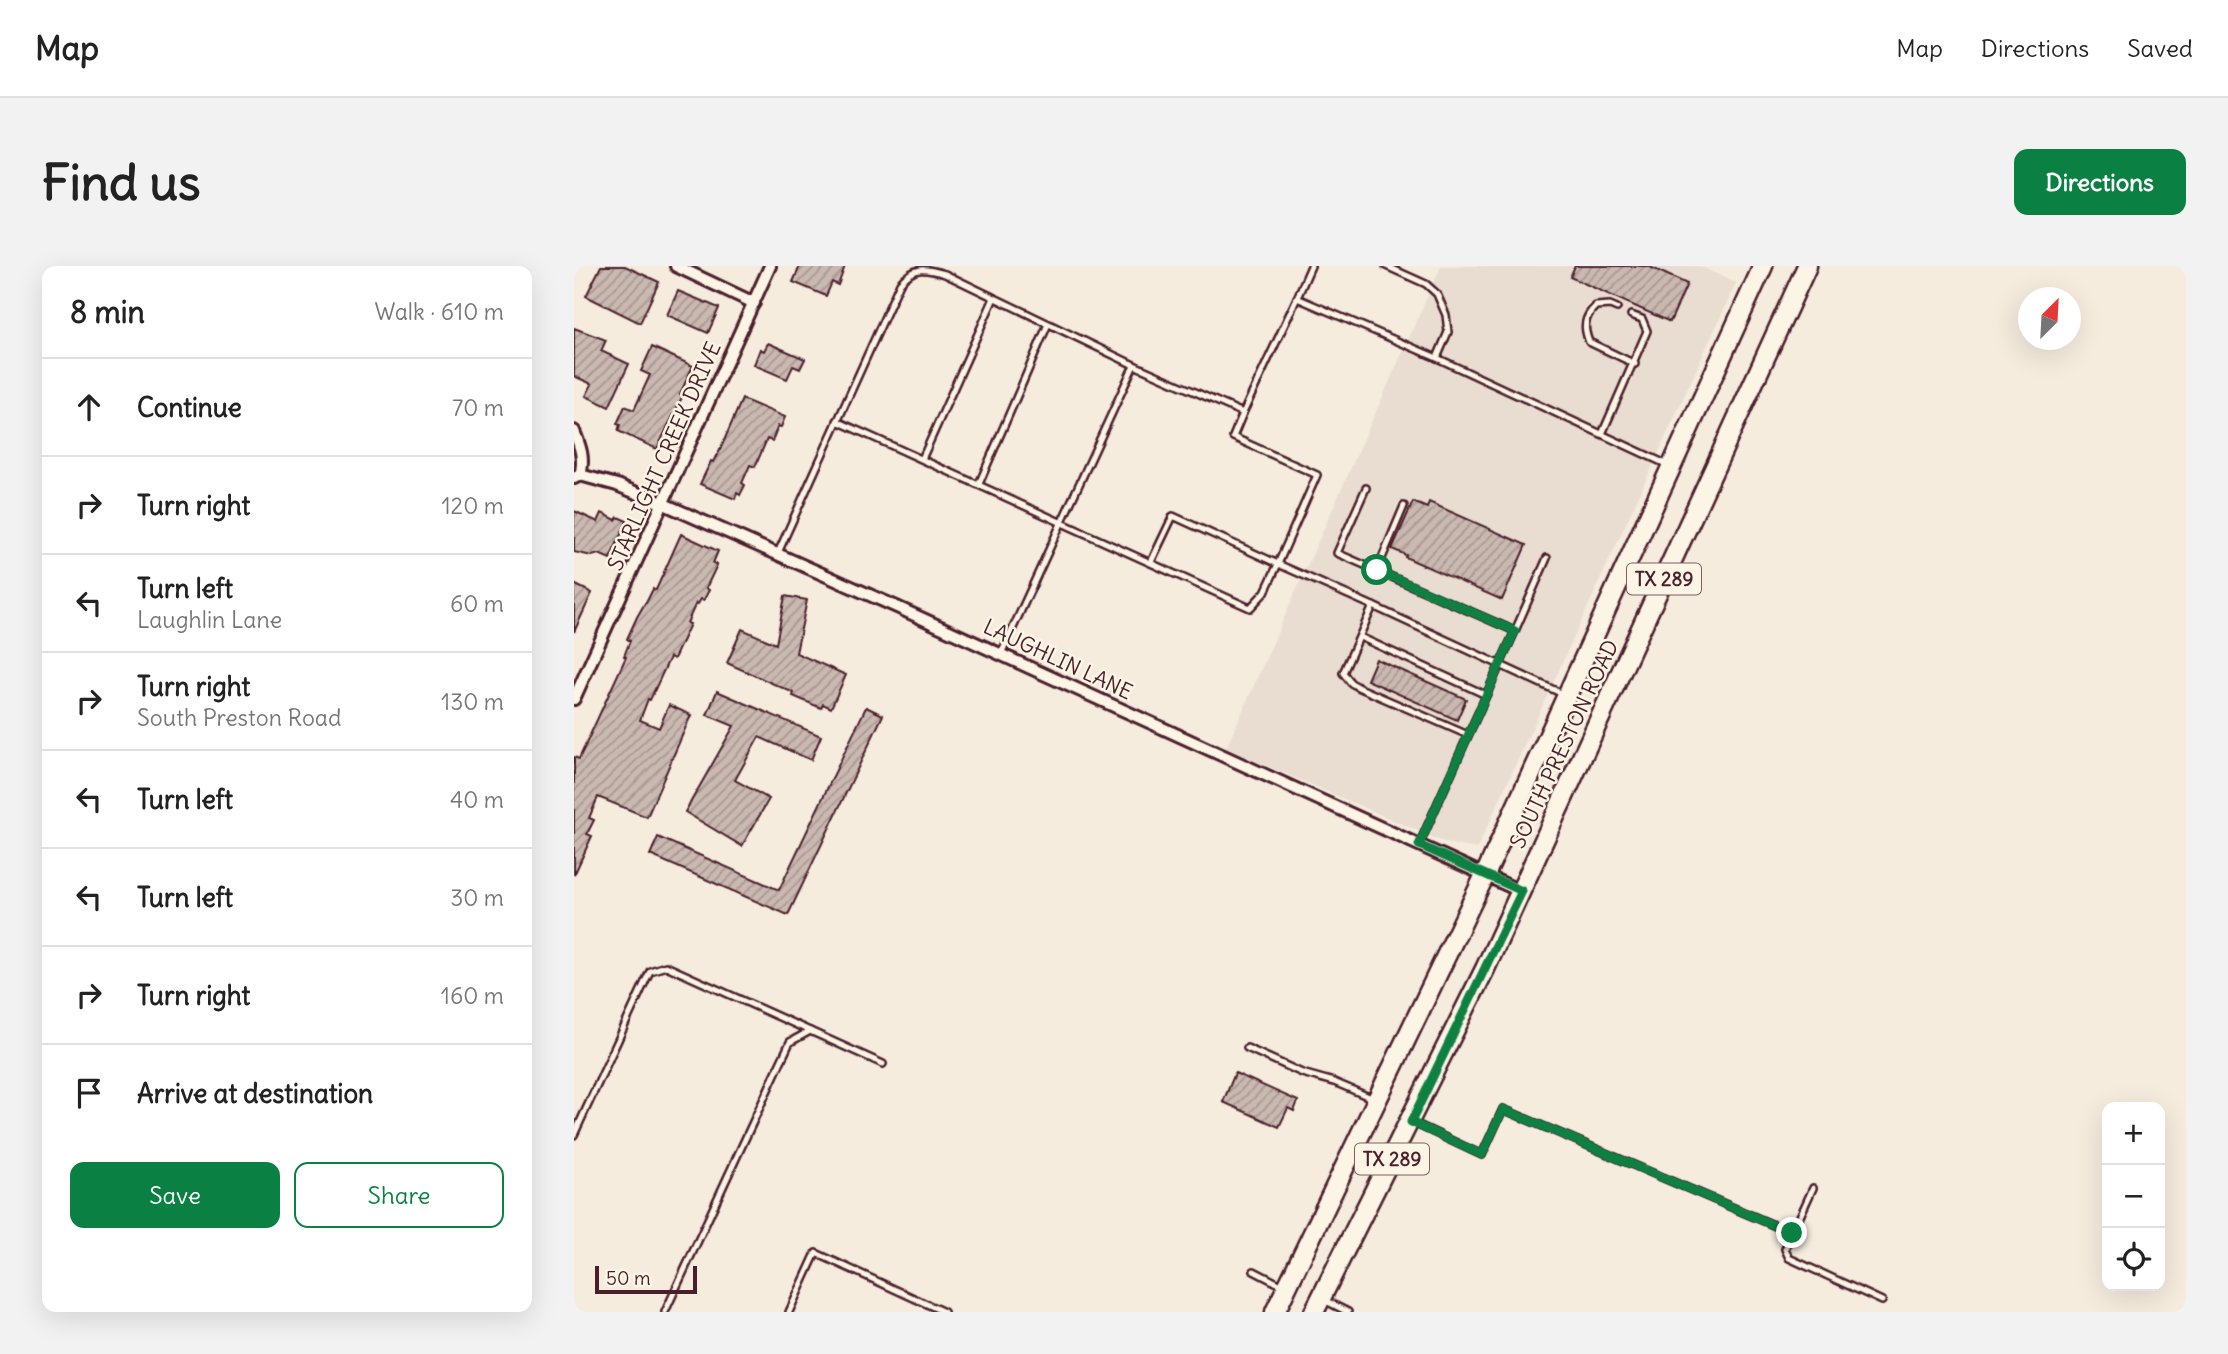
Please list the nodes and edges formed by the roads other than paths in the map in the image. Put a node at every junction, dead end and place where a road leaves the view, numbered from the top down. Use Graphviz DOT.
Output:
graph roads {
  1 [pos="676,266"];
  2 [pos="770,266"];
  3 [pos="1311,266"];
  4 [pos="1386,266"];
  5 [pos="1763,266"];
  6 [pos="1807,266"];
  7 [pos="994,298"];
  8 [pos="1297,298"];
  9 [pos="754,303"];
  10 [pos="1617,308"];
  11 [pos="1631,314"];
  12 [pos="1048,324"];
  13 [pos="1437,358"];
  14 [pos="1635,363"];
  15 [pos="1134,365"];
  16 [pos="1243,413"];
  17 [pos="837,421"];
  18 [pos="574,431"];
  19 [pos="1602,434"];
  20 [pos="922,459"];
  21 [pos="1671,467"];
  22 [pos="577,477"];
  23 [pos="979,484"];
  24 [pos="1366,488"];
  25 [pos="664,504"];
  26 [pos="1404,506"];
  27 [pos="1062,521"];
  28 [pos="777,555"];
  29 [pos="1547,558"];
  30 [pos="1151,562"];
  31 [pos="1279,564"];
  32 [pos="1377,570"];
  33 [pos="1373,606"];
  34 [pos="1515,631"];
  35 [pos="1360,637"];
  36 [pos="1000,654"];
  37 [pos="1500,665"];
  38 [pos="1486,695"];
  39 [pos="1567,696"];
  40 [pos="574,699"];
  41 [pos="1468,735"];
  42 [pos="1419,845"];
  43 [pos="1485,875"];
  44 [pos="1522,891"];
  45 [pos="810,1031"];
  46 [pos="1247,1048"];
  47 [pos="883,1064"];
  48 [pos="1377,1100"];
  49 [pos="1411,1122"];
  50 [pos="574,1135"];
  51 [pos="1813,1188"];
  52 [pos="1792,1233"];
  53 [pos="1254,1271"];
  54 [pos="1287,1287"];
  55 [pos="1882,1301"];
  56 [pos="1318,1305"];
  57 [pos="665,1312"];
  58 [pos="789,1312"];
  59 [pos="944,1312"];
  60 [pos="1275,1312"];
  61 [pos="1348,1312"];
  1 -- 9 [label="street"];
  2 -- 9 [label="street, STARLIGHT CREEK DRIVE"];
  3 -- 8 [label="lane"];
  4 -- 13 [label="lane"];
  5 -- 21 [label="main road, SOUTH PRESTON ROAD / TX 289"];
  6 -- 44 [label="main road, SOUTH PRESTON ROAD / TX 289"];
  7 -- 12 [label="lane"];
  7 -- 17 [label="lane"];
  7 -- 20 [label="lane"];
  8 -- 13 [label="lane"];
  8 -- 16 [label="lane"];
  9 -- 25 [label="street, STARLIGHT CREEK DRIVE"];
  10 -- 14 [label="lane"];
  11 -- 14 [label="lane"];
  12 -- 15 [label="lane"];
  12 -- 23 [label="lane"];
  13 -- 19 [label="lane"];
  14 -- 19 [label="lane"];
  15 -- 16 [label="lane"];
  15 -- 27 [label="lane"];
  16 -- 31 [label="lane"];
  17 -- 20 [label="lane"];
  17 -- 28 [label="lane"];
  18 -- 22 [label="street"];
  19 -- 21 [label="lane"];
  20 -- 23 [label="lane"];
  21 -- 39 [label="main road, SOUTH PRESTON ROAD / TX 289"];
  22 -- 25 [label="street, LAUGHLIN LANE"];
  23 -- 27 [label="lane"];
  24 -- 32 [label="lane"];
  25 -- 28 [label="street, LAUGHLIN LANE"];
  25 -- 40 [label="street, STARLIGHT CREEK DRIVE"];
  26 -- 32 [label="lane"];
  27 -- 30 [label="lane"];
  27 -- 36 [label="lane"];
  28 -- 36 [label="street, LAUGHLIN LANE"];
  29 -- 34 [label="lane"];
  30 -- 31 [label="lane"];
  30 -- 31 [label="lane"];
  31 -- 33 [label="lane"];
  32 -- 34 [label="lane"];
  33 -- 35 [label="lane"];
  33 -- 37 [label="lane"];
  34 -- 37 [label="lane"];
  35 -- 38 [label="lane"];
  35 -- 41 [label="lane"];
  36 -- 42 [label="street, LAUGHLIN LANE"];
  37 -- 38 [label="lane"];
  37 -- 39 [label="lane"];
  38 -- 41 [label="lane"];
  39 -- 43 [label="main road, SOUTH PRESTON ROAD / TX 289"];
  41 -- 42 [label="lane"];
  42 -- 43 [label="street, LAUGHLIN LANE"];
  43 -- 44 [label="street, LAUGHLIN LANE"];
  43 -- 48 [label="main road, SOUTH PRESTON ROAD / TX 289"];
  44 -- 49 [label="main road, SOUTH PRESTON ROAD / TX 289"];
  45 -- 47 [label="lane"];
  45 -- 50 [label="lane"];
  45 -- 57 [label="lane"];
  46 -- 48 [label="lane"];
  48 -- 54 [label="main road, SOUTH PRESTON ROAD / TX 289"];
  49 -- 52 [label="lane"];
  49 -- 56 [label="main road, SOUTH PRESTON ROAD / TX 289"];
  51 -- 52 [label="lane"];
  52 -- 55 [label="lane"];
  53 -- 54 [label="lane"];
  54 -- 60 [label="main road, SOUTH PRESTON ROAD / TX 289"];
  56 -- 61 [label="lane"];
  58 -- 59 [label="lane"];
}
